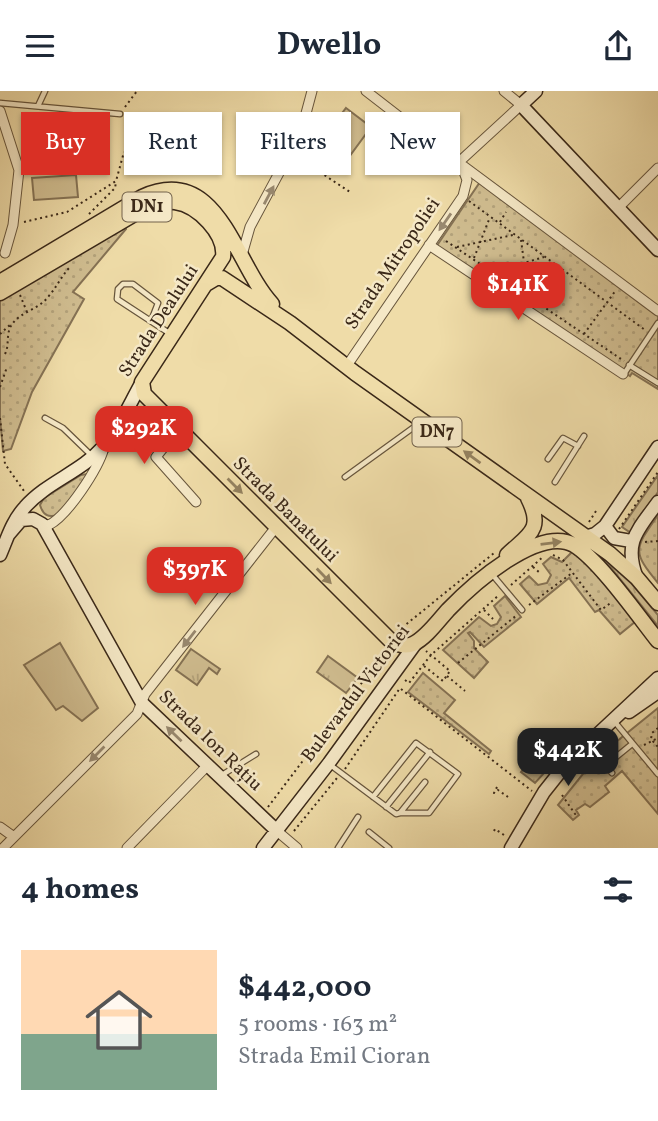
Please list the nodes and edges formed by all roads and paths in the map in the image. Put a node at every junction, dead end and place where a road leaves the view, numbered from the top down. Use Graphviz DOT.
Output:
graph roads {
  1 [pos="45,91"];
  2 [pos="312,91"];
  3 [pos="366,91"];
  4 [pos="504,91"];
  5 [pos="536,91"];
  6 [pos="136,92"];
  7 [pos="0,103"];
  8 [pos="521,105"];
  9 [pos="38,107"];
  10 [pos="0,111"];
  11 [pos="306,112"];
  12 [pos="393,112"];
  13 [pos="120,114"];
  14 [pos="124,152"];
  15 [pos="460,160"];
  16 [pos="460,163"];
  17 [pos="460,165"];
  18 [pos="658,168"];
  19 [pos="278,175"];
  20 [pos="324,175"];
  21 [pos="116,181"];
  22 [pos="351,192"];
  23 [pos="463,196"];
  24 [pos="513,202"];
  25 [pos="619,207"];
  26 [pos="491,216"];
  27 [pos="86,217"];
  28 [pos="499,223"];
  29 [pos="13,225"];
  30 [pos="436,234"];
  31 [pos="516,235"];
  32 [pos="521,239"];
  33 [pos="481,242"];
  34 [pos="429,245"];
  35 [pos="456,247"];
  36 [pos="658,250"];
  37 [pos="5,253"];
  38 [pos="242,257"];
  39 [pos="545,257"];
  40 [pos="474,259"];
  41 [pos="76,261"];
  42 [pos="524,264"];
  43 [pos="0,282"];
  44 [pos="510,283"];
  45 [pos="621,283"];
  46 [pos="206,284"];
  47 [pos="0,293"];
  48 [pos="20,294"];
  49 [pos="503,294"];
  50 [pos="607,303"];
  51 [pos="658,311"];
  52 [pos="27,313"];
  53 [pos="151,321"];
  54 [pos="13,322"];
  55 [pos="290,323"];
  56 [pos="658,323"];
  57 [pos="0,334"];
  58 [pos="583,334"];
  59 [pos="650,334"];
  60 [pos="173,335"];
  61 [pos="5,354"];
  62 [pos="629,365"];
  63 [pos="7,367"];
  64 [pos="346,367"];
  65 [pos="623,374"];
  66 [pos="142,382"];
  67 [pos="658,383"];
  68 [pos="0,387"];
  69 [pos="0,418"];
  70 [pos="45,418"];
  71 [pos="422,422"];
  72 [pos="184,434"];
  73 [pos="584,436"];
  74 [pos="104,446"];
  75 [pos="578,446"];
  76 [pos="658,447"];
  77 [pos="93,457"];
  78 [pos="548,459"];
  79 [pos="658,472"];
  80 [pos="345,477"];
  81 [pos="555,482"];
  82 [pos="31,500"];
  83 [pos="537,500"];
  84 [pos="196,502"];
  85 [pos="658,502"];
  86 [pos="598,513"];
  87 [pos="42,524"];
  88 [pos="605,526"];
  89 [pos="276,527"];
  90 [pos="587,530"];
  91 [pos="619,530"];
  92 [pos="9,534"];
  93 [pos="631,541"];
  94 [pos="497,551"];
  95 [pos="547,554"];
  96 [pos="0,555"];
  97 [pos="553,555"];
  98 [pos="533,566"];
  99 [pos="490,572"];
  100 [pos="540,573"];
  101 [pos="572,573"];
  102 [pos="637,578"];
  103 [pos="505,590"];
  104 [pos="621,594"];
  105 [pos="656,599"];
  106 [pos="484,609"];
  107 [pos="523,610"];
  108 [pos="494,619"];
  109 [pos="388,639"];
  110 [pos="658,641"];
  111 [pos="416,643"];
  112 [pos="431,655"];
  113 [pos="458,663"];
  114 [pos="423,665"];
  115 [pos="447,675"];
  116 [pos="392,676"];
  117 [pos="658,678"];
  118 [pos="465,691"];
  119 [pos="658,692"];
  120 [pos="142,703"];
  121 [pos="389,704"];
  122 [pos="393,706"];
  123 [pos="613,721"];
  124 [pos="658,728"];
  125 [pos="658,738"];
  126 [pos="652,742"];
  127 [pos="632,744"];
  128 [pos="658,747"];
  129 [pos="430,752"];
  130 [pos="256,754"];
  131 [pos="596,754"];
  132 [pos="328,763"];
  133 [pos="207,766"];
  134 [pos="605,766"];
  135 [pos="612,773"];
  136 [pos="658,774"];
  137 [pos="219,778"];
  138 [pos="425,782"];
  139 [pos="497,787"];
  140 [pos="533,791"];
  141 [pos="562,795"];
  142 [pos="373,797"];
  143 [pos="508,797"];
  144 [pos="386,807"];
  145 [pos="577,812"];
  146 [pos="400,813"];
  147 [pos="260,817"];
  148 [pos="358,817"];
  149 [pos="0,827"];
  150 [pos="277,831"];
  151 [pos="494,831"];
  152 [pos="369,832"];
  153 [pos="14,837"];
  154 [pos="509,843"];
  155 [pos="3,848"];
  156 [pos="127,848"];
  157 [pos="263,848"];
  158 [pos="296,848"];
  159 [pos="338,848"];
  160 [pos="389,848"];
  1 -- 9 [label="lane"];
  2 -- 11 [label="street"];
  3 -- 12 [label="street"];
  4 -- 8 [label="street"];
  5 -- 8 [label="street"];
  6 -- 13 [label="path"];
  7 -- 9 [label="lane"];
  8 -- 15 [label="street"];
  8 -- 25 [label="street"];
  9 -- 13 [label="lane"];
  10 -- 29 [label="street"];
  14 -- 21 [label="path"];
  16 -- 24 [label="street"];
  17 -- 23 [label="street, Strada Mitropoliei"];
  18 -- 25 [label="street"];
  38 -- 19 [label="street, one-way"];
  20 -- 22 [label="path"];
  21 -- 27 [label="path"];
  21 -- 29 [label="path"];
  23 -- 26 [label="path"];
  23 -- 30 [label="street, Strada Mitropoliei, one-way"];
  24 -- 28 [label="path"];
  24 -- 45 [label="street"];
  25 -- 36 [label="street"];
  26 -- 28 [label="path"];
  26 -- 33 [label="path"];
  28 -- 31 [label="path"];
  29 -- 37 [label="street"];
  30 -- 34 [label="street, Strada Mitropoliei"];
  30 -- 35 [label="path"];
  31 -- 32 [label="path"];
  31 -- 33 [label="path"];
  32 -- 39 [label="path"];
  32 -- 42 [label="path"];
  33 -- 35 [label="path"];
  33 -- 40 [label="path"];
  34 -- 49 [label="street"];
  34 -- 64 [label="street, Strada Mitropoliei"];
  35 -- 40 [label="path"];
  38 -- 43 [label="main road, DN7"];
  38 -- 55 [label="main road, DN7"];
  39 -- 42 [label="path"];
  39 -- 50 [label="path"];
  40 -- 44 [label="path"];
  41 -- 52 [label="path"];
  42 -- 44 [label="path"];
  44 -- 49 [label="path"];
  44 -- 58 [label="path"];
  45 -- 50 [label="path"];
  45 -- 51 [label="street"];
  46 -- 47 [label="main road, Strada Dealului / DN1"];
  46 -- 55 [label="main road, DN7"];
  46 -- 60 [label="main road, Strada Dealului"];
  48 -- 52 [label="path"];
  49 -- 65 [label="street"];
  50 -- 58 [label="path"];
  50 -- 59 [label="path"];
  52 -- 54 [label="path"];
  53 -- 53 [label="lane"];
  53 -- 60 [label="lane"];
  54 -- 57 [label="path"];
  54 -- 61 [label="path"];
  55 -- 64 [label="main road, DN7"];
  56 -- 59 [label="lane"];
  58 -- 62 [label="path"];
  59 -- 62 [label="lane"];
  60 -- 66 [label="main road, Strada Dealului"];
  62 -- 65 [label="lane"];
  62 -- 67 [label="lane"];
  63 -- 68 [label="path"];
  64 -- 71 [label="main road, DN7"];
  66 -- 72 [label="main road, Strada Banatului"];
  66 -- 74 [label="street, Strada Dealului"];
  69 -- 82 [label="path"];
  70 -- 77 [label="lane"];
  71 -- 80 [label="lane"];
  83 -- 71 [label="main road, DN7, one-way"];
  72 -- 84 [label="street"];
  72 -- 89 [label="main road, Strada Banatului, one-way"];
  73 -- 75 [label="lane"];
  74 -- 77 [label="street, Strada Dealului"];
  74 -- 87 [label="street"];
  75 -- 78 [label="lane"];
  75 -- 81 [label="lane"];
  76 -- 88 [label="street"];
  77 -- 82 [label="street, Strada Dealului"];
  79 -- 91 [label="path"];
  82 -- 92 [label="street, Strada Dealului"];
  83 -- 90 [label="main road, DN7"];
  83 -- 99 [label="main road, Bulevardul Victoriei"];
  85 -- 93 [label="street"];
  86 -- 90 [label="path"];
  87 -- 92 [label="street"];
  87 -- 120 [label="street, Strada Ion Rațiu"];
  88 -- 90 [label="street"];
  88 -- 93 [label="street"];
  89 -- 109 [label="main road, Strada Banatului, one-way"];
  89 -- 120 [label="street, one-way"];
  90 -- 102 [label="main road, DN7"];
  92 -- 96 [label="street, Strada Dealului"];
  93 -- 102 [label="street"];
  94 -- 109 [label="path"];
  95 -- 98 [label="path"];
  97 -- 101 [label="path"];
  98 -- 100 [label="path"];
  98 -- 103 [label="path"];
  99 -- 103 [label="lane"];
  99 -- 104 [label="main road, Bulevardul Victoriei, one-way"];
  99 -- 111 [label="main road, Bulevardul Victoriei"];
  101 -- 104 [label="path"];
  101 -- 107 [label="path"];
  102 -- 105 [label="main road, DN7"];
  103 -- 106 [label="path"];
  103 -- 107 [label="lane"];
  104 -- 110 [label="main road, Bulevardul Victoriei"];
  106 -- 108 [label="path"];
  106 -- 112 [label="path"];
  107 -- 113 [label="path"];
  109 -- 111 [label="main road"];
  109 -- 147 [label="path"];
  111 -- 112 [label="path"];
  111 -- 116 [label="street, Bulevardul Victoriei"];
  112 -- 114 [label="path"];
  112 -- 115 [label="path"];
  114 -- 115 [label="path"];
  114 -- 116 [label="path"];
  115 -- 118 [label="path"];
  116 -- 132 [label="street, Bulevardul Victoriei"];
  116 -- 140 [label="path"];
  117 -- 123 [label="street"];
  119 -- 123 [label="street"];
  133 -- 120 [label="street, Strada Ion Rațiu, one-way"];
  120 -- 153 [label="street, one-way"];
  121 -- 122 [label="path"];
  123 -- 127 [label="lane"];
  123 -- 154 [label="street"];
  124 -- 126 [label="path"];
  125 -- 126 [label="path"];
  126 -- 128 [label="path"];
  127 -- 134 [label="lane"];
  127 -- 136 [label="lane"];
  129 -- 142 [label="lane"];
  129 -- 144 [label="lane"];
  129 -- 146 [label="lane"];
  130 -- 137 [label="lane"];
  131 -- 134 [label="lane"];
  132 -- 142 [label="lane"];
  132 -- 150 [label="street, Bulevardul Victoriei"];
  133 -- 137 [label="street, Strada Ion Rațiu"];
  133 -- 156 [label="street"];
  134 -- 135 [label="lane"];
  137 -- 147 [label="street, Strada Ion Rațiu"];
  138 -- 146 [label="lane"];
  139 -- 143 [label="path"];
  141 -- 145 [label="path"];
  142 -- 144 [label="lane"];
  144 -- 146 [label="lane"];
  147 -- 150 [label="street, Strada Ion Rațiu"];
  148 -- 159 [label="lane"];
  149 -- 153 [label="street"];
  150 -- 157 [label="street, Bulevardul Victoriei"];
  150 -- 158 [label="street"];
  151 -- 154 [label="path"];
  152 -- 160 [label="lane"];
  153 -- 155 [label="street"];
}
